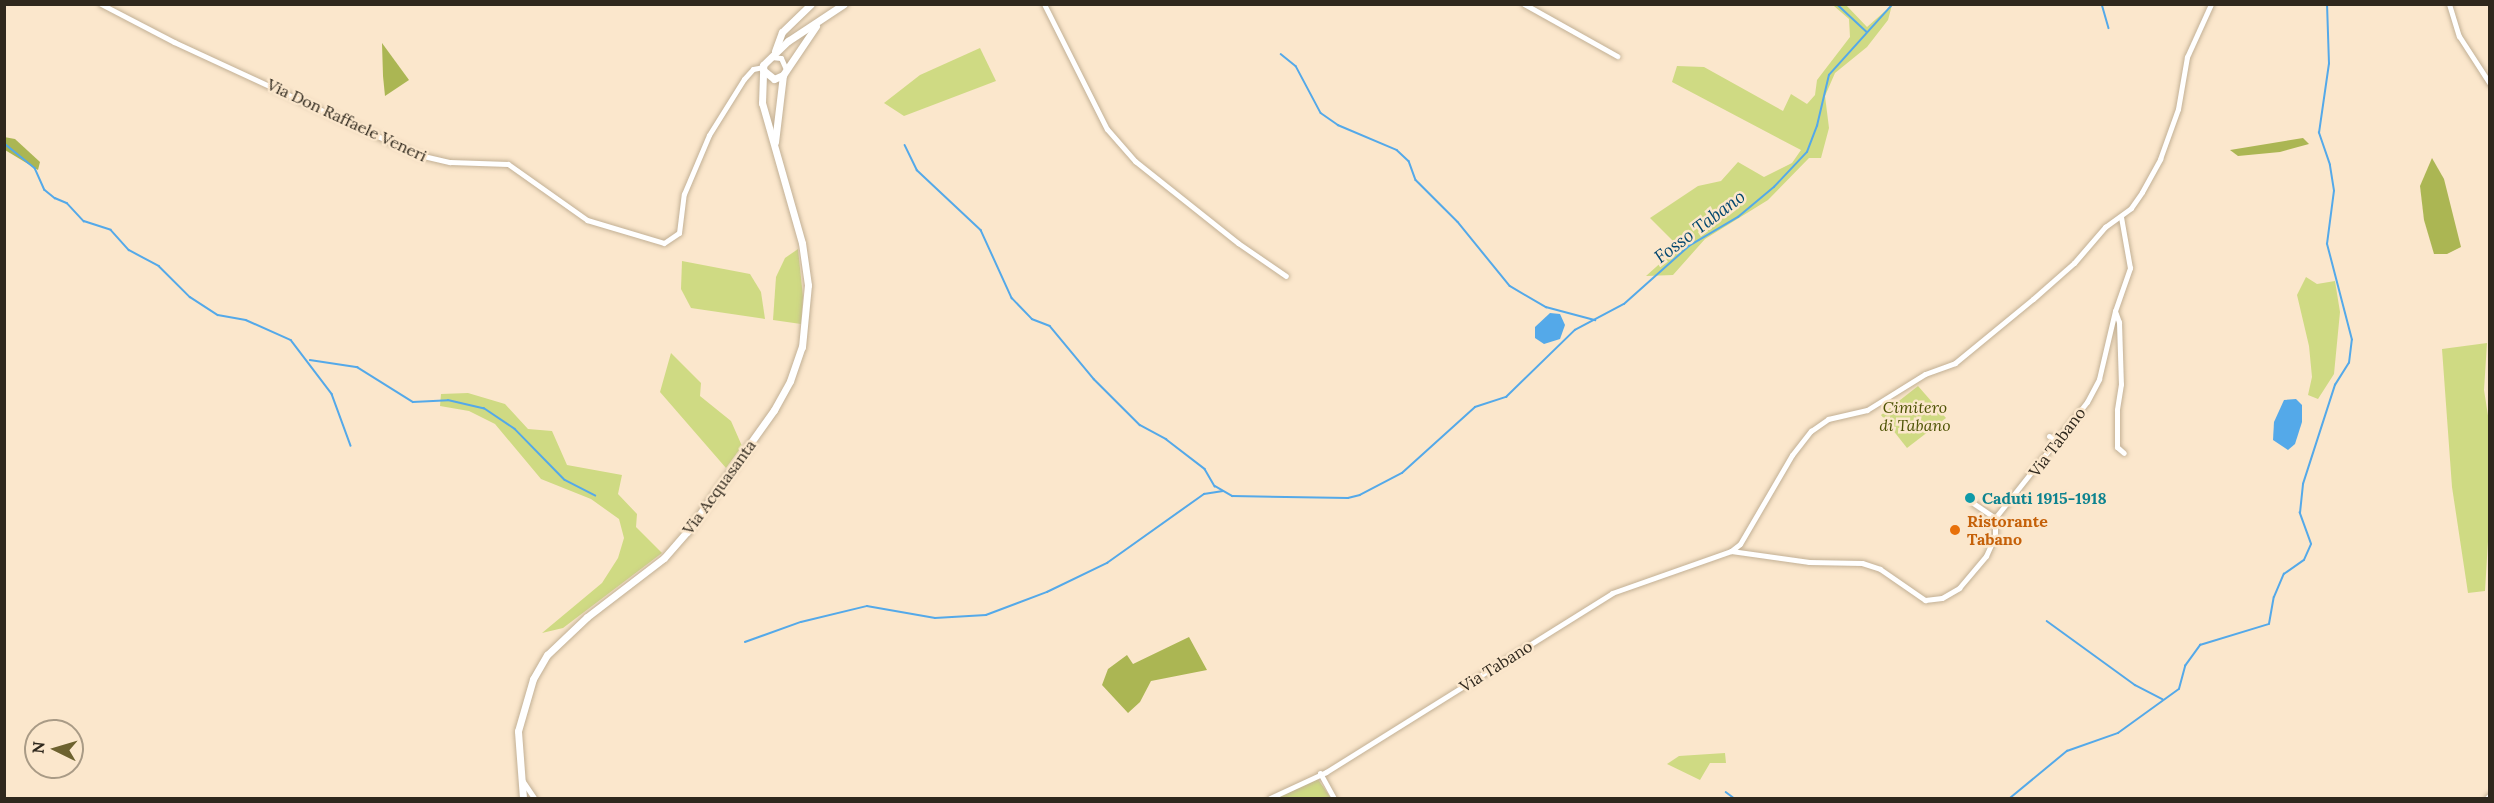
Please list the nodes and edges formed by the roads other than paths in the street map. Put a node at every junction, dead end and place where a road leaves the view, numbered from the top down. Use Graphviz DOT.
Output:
graph roads {
  1 [pos="101,4"];
  2 [pos="811,4"];
  3 [pos="844,4"];
  4 [pos="1044,4"];
  5 [pos="1524,4"];
  6 [pos="2211,4"];
  7 [pos="2449,4"];
  8 [pos="819,22"];
  9 [pos="772,56"];
  10 [pos="1617,56"];
  11 [pos="763,68"];
  12 [pos="784,72"];
  13 [pos="2490,84"];
  14 [pos="774,147"];
  15 [pos="2121,217"];
  16 [pos="1286,276"];
  17 [pos="2115,311"];
  18 [pos="2049,436"];
  19 [pos="2058,441"];
  20 [pos="2124,453"];
  21 [pos="1973,503"];
  22 [pos="1995,519"];
  23 [pos="1731,551"];
  24 [pos="1320,773"];
  25 [pos="520,777"];
  26 [pos="2490,795"];
  27 [pos="523,798"];
  28 [pos="534,798"];
  29 [pos="1270,798"];
  30 [pos="1334,798"];
  31 [pos="2487,798"];
  1 -- 11 [label="street, Via Don Raffaele Veneri"];
  2 -- 9 [label="main road"];
  3 -- 8 [label="main road"];
  4 -- 16 [label="street"];
  5 -- 10 [label="street"];
  6 -- 15 [label="street"];
  7 -- 13 [label="street"];
  8 -- 9 [label="main road"];
  8 -- 12 [label="main road"];
  9 -- 11 [label="main road"];
  9 -- 12 [label="street"];
  11 -- 12 [label="main road"];
  11 -- 14 [label="main road, Via Acquasanta"];
  12 -- 14 [label="main road, Via Acquasanta"];
  14 -- 25 [label="main road, Via Acquasanta"];
  15 -- 17 [label="street, Via Tabano"];
  15 -- 23 [label="street"];
  17 -- 19 [label="street, Via Tabano"];
  17 -- 20 [label="street"];
  18 -- 19 [label="street"];
  19 -- 22 [label="street, Via Tabano"];
  21 -- 22 [label="street"];
  22 -- 23 [label="street, Via Tabano"];
  23 -- 24 [label="street, Via Tabano"];
  24 -- 29 [label="street, Via Tabano"];
  24 -- 30 [label="street"];
  25 -- 27 [label="main road, Via Acquasanta"];
  25 -- 28 [label="street"];
  26 -- 31 [label="street"];
}
